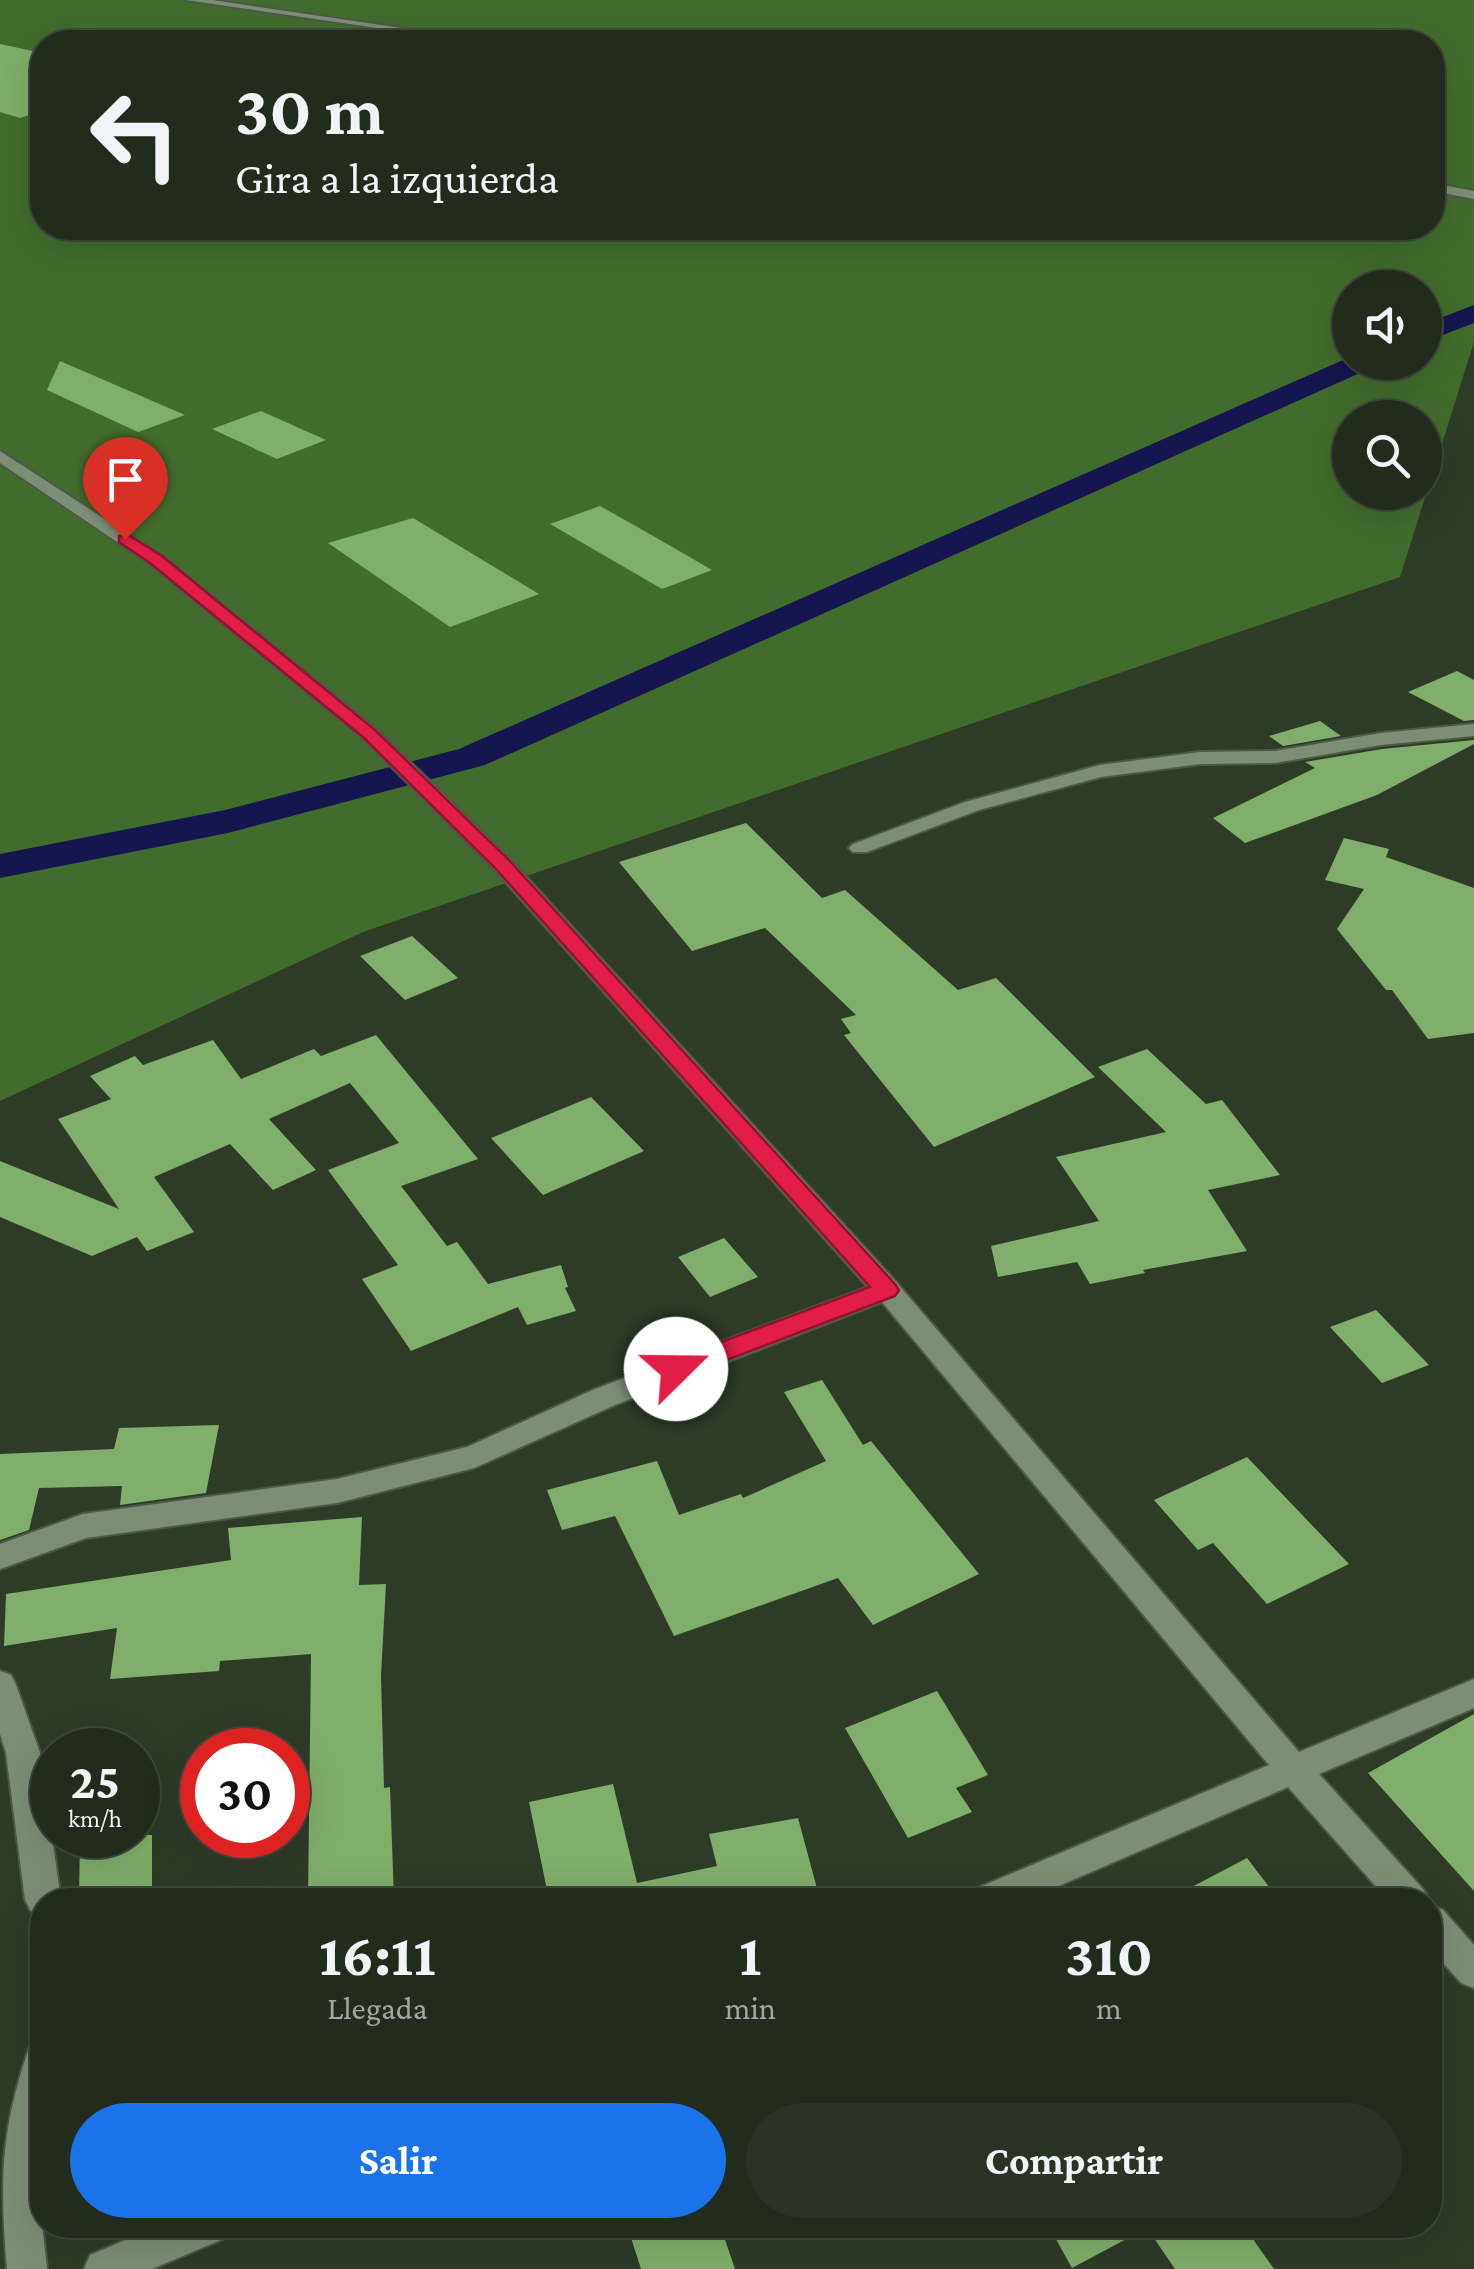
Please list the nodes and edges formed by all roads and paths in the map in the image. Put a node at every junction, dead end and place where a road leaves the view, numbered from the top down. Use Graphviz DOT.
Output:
graph roads {
  1 [pos="191,0"];
  2 [pos="405,30"];
  3 [pos="1445,190"];
  4 [pos="1474,196"];
  5 [pos="0,456"];
  6 [pos="1474,730"];
  7 [pos="860,848"];
  8 [pos="887,1290"];
  9 [pos="0,1558"];
  10 [pos="0,1685"];
  11 [pos="1474,1693"];
  12 [pos="1295,1771"];
  13 [pos="41,1888"];
  14 [pos="1016,1888"];
  15 [pos="1399,1888"];
  16 [pos="1442,1935"];
  17 [pos="1474,1971"];
  18 [pos="30,2097"];
  19 [pos="178,2238"];
  20 [pos="27,2269"];
  21 [pos="104,2269"];
  1 -- 2 [label="street"];
  3 -- 4 [label="street"];
  5 -- 8 [label="street"];
  6 -- 7 [label="street"];
  8 -- 9 [label="street"];
  8 -- 12 [label="street"];
  10 -- 13 [label="street"];
  11 -- 12 [label="street"];
  12 -- 14 [label="street"];
  12 -- 15 [label="street"];
  16 -- 17 [label="street"];
  18 -- 20 [label="street"];
  19 -- 21 [label="street"];
}
